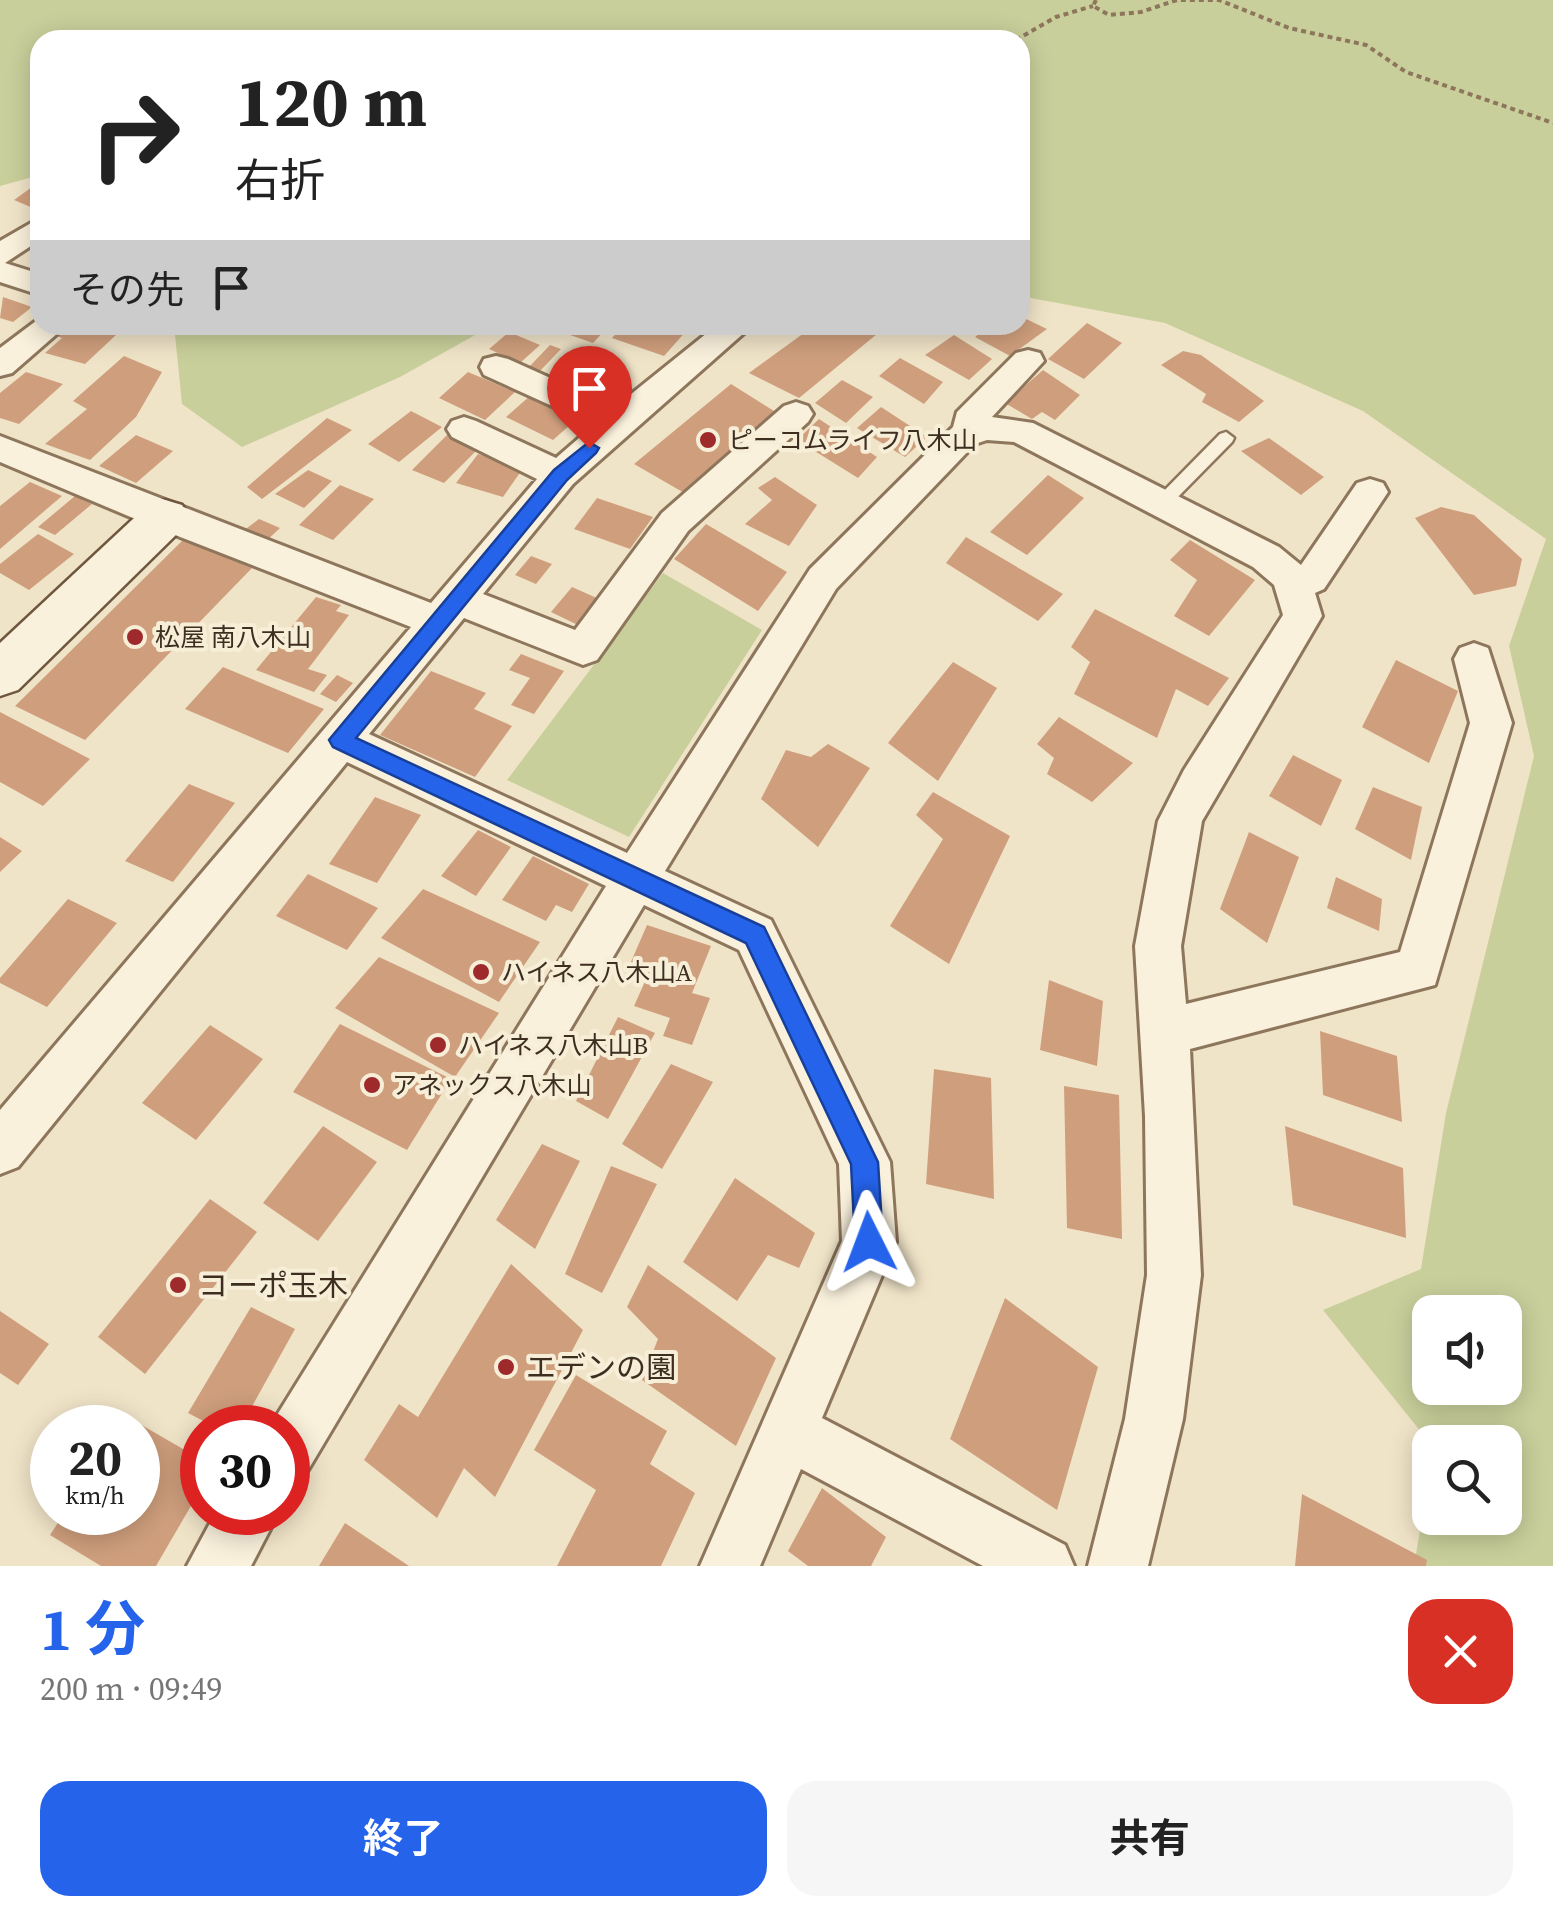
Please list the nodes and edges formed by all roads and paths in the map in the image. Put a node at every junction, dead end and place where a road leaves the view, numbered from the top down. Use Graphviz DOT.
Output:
graph roads {
  1 [pos="1094,3"];
  2 [pos="1030,32"];
  3 [pos="1553,123"];
  4 [pos="30,234"];
  5 [pos="0,255"];
  6 [pos="0,271"];
  7 [pos="30,282"];
  8 [pos="38,335"];
  9 [pos="719,335"];
  10 [pos="1028,360"];
  11 [pos="0,365"];
  12 [pos="496,368"];
  13 [pos="796,414"];
  14 [pos="618,422"];
  15 [pos="464,429"];
  16 [pos="971,433"];
  17 [pos="1226,438"];
  18 [pos="7,460"];
  19 [pos="560,475"];
  20 [pos="1370,492"];
  21 [pos="1162,504"];
  22 [pos="165,517"];
  23 [pos="1293,586"];
  24 [pos="448,610"];
  25 [pos="1474,659"];
  26 [pos="0,675"];
  27 [pos="340,740"];
  28 [pos="636,878"];
  29 [pos="1164,1032"];
  30 [pos="0,1149"];
  31 [pos="310,1414"];
  32 [pos="786,1430"];
  33 [pos="236,1535"];
  34 [pos="218,1566"];
  35 [pos="730,1566"];
  36 [pos="1044,1566"];
  37 [pos="1118,1566"];
  1 -- 2 [label="path"];
  1 -- 3 [label="path"];
  4 -- 5 [label="street"];
  6 -- 7 [label="street"];
  8 -- 11 [label="street"];
  9 -- 14 [label="street"];
  10 -- 16 [label="street"];
  12 -- 14 [label="street"];
  13 -- 24 [label="street"];
  14 -- 19 [label="street"];
  15 -- 19 [label="street"];
  16 -- 21 [label="street"];
  16 -- 28 [label="street"];
  17 -- 21 [label="lane"];
  18 -- 22 [label="street"];
  19 -- 24 [label="street"];
  20 -- 23 [label="street"];
  21 -- 23 [label="street"];
  22 -- 24 [label="street"];
  22 -- 26 [label="street"];
  23 -- 29 [label="street"];
  24 -- 27 [label="street"];
  25 -- 29 [label="street"];
  27 -- 28 [label="street"];
  27 -- 30 [label="street"];
  28 -- 31 [label="street"];
  28 -- 32 [label="street"];
  29 -- 37 [label="street"];
  32 -- 35 [label="street"];
  32 -- 36 [label="street"];
  33 -- 34 [label="street"];
}
